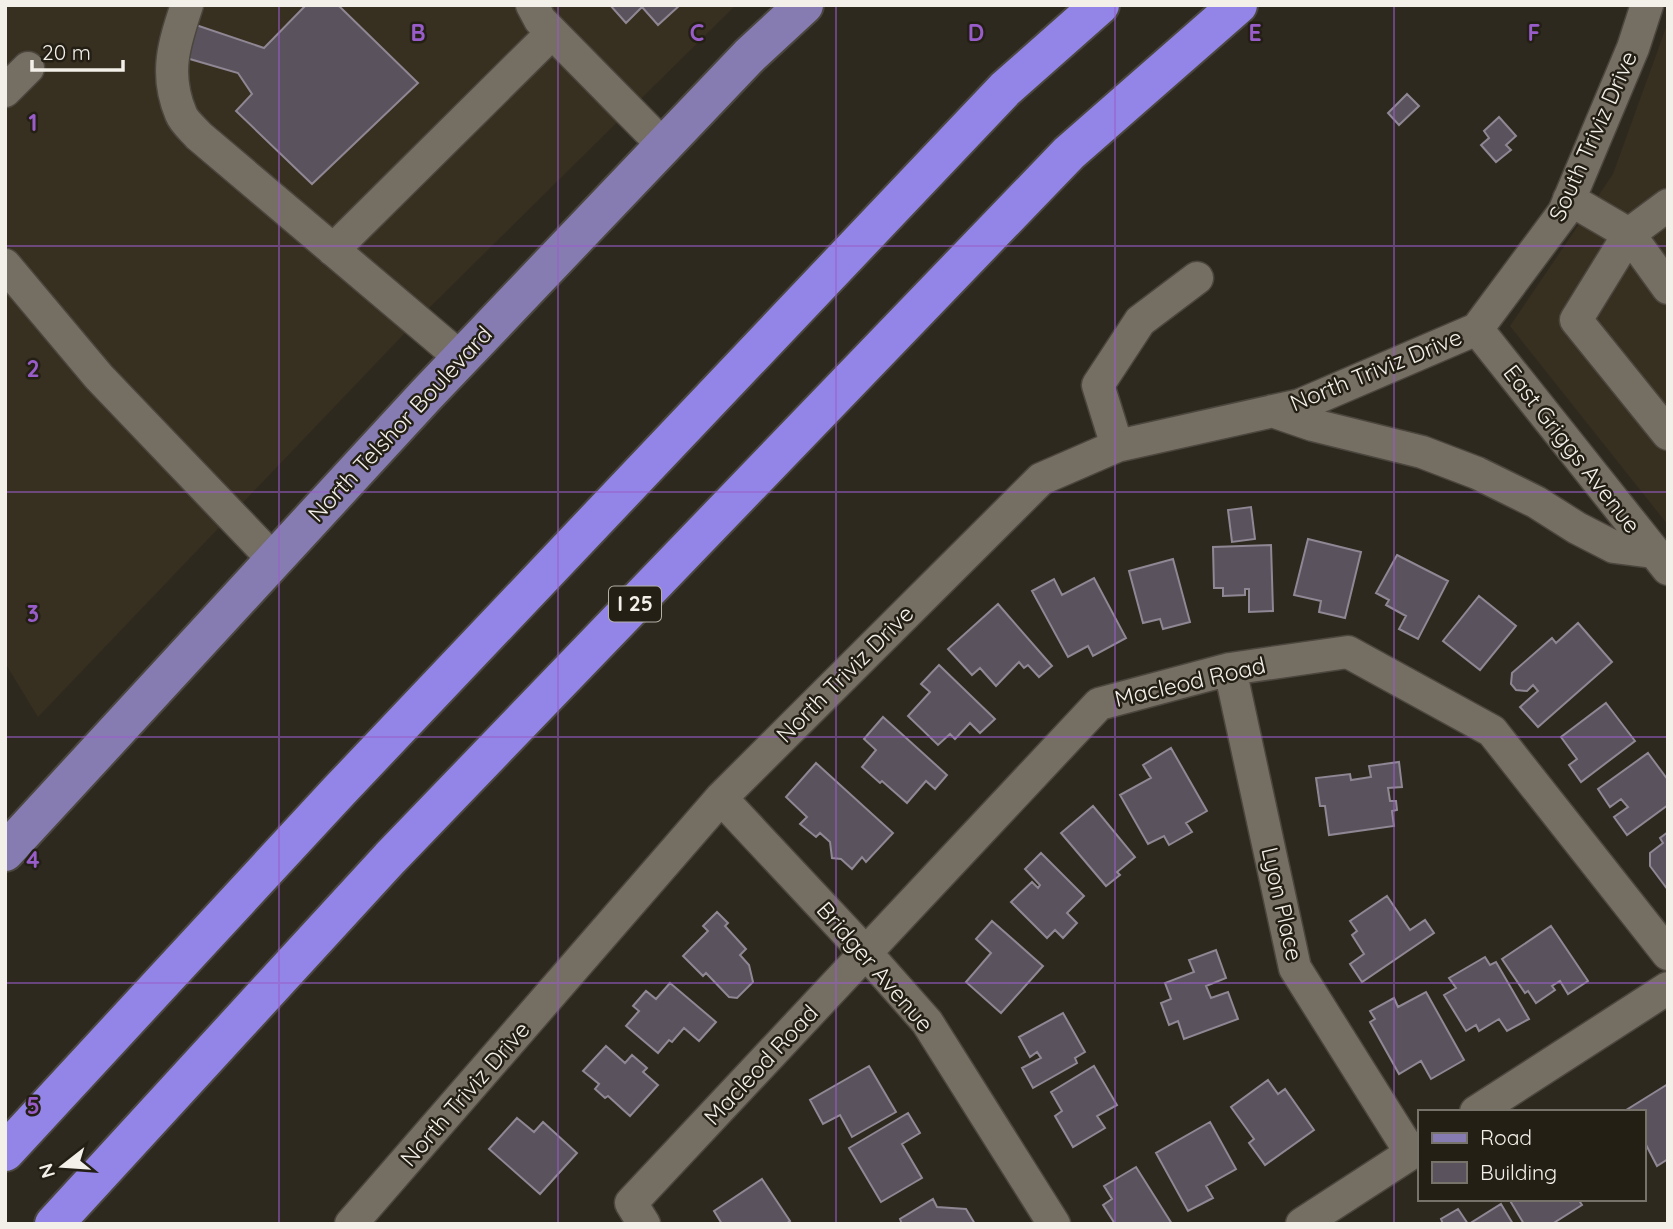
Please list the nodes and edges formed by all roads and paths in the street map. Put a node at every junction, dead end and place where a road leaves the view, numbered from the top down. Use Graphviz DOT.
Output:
graph roads {
  1 [pos="187,5"];
  2 [pos="532,5"];
  3 [pos="804,5"];
  4 [pos="1100,5"];
  5 [pos="1238,5"];
  6 [pos="1647,5"];
  7 [pos="552,33"];
  8 [pos="28,68"];
  9 [pos="5,91"];
  10 [pos="663,145"];
  11 [pos="1569,199"];
  12 [pos="1668,205"];
  13 [pos="1629,234"];
  14 [pos="333,250"];
  15 [pos="5,265"];
  16 [pos="1197,278"];
  17 [pos="1668,288"];
  18 [pos="1477,329"];
  19 [pos="461,358"];
  20 [pos="1272,411"];
  21 [pos="1668,433"];
  22 [pos="1116,446"];
  23 [pos="274,560"];
  24 [pos="1661,560"];
  25 [pos="1230,669"];
  26 [pos="721,798"];
  27 [pos="5,852"];
  28 [pos="866,953"];
  29 [pos="1668,954"];
  30 [pos="1668,988"];
  31 [pos="1479,1110"];
  32 [pos="1415,1151"];
  33 [pos="5,1152"];
  34 [pos="382,1211"];
  35 [pos="638,1213"];
  36 [pos="54,1224"];
  37 [pos="351,1224"];
  38 [pos="1054,1224"];
  39 [pos="1302,1224"];
  1 -- 14 [label="street"];
  2 -- 7 [label="street"];
  3 -- 10 [label="main road, North Telshor Boulevard"];
  4 -- 33 [label="highway"];
  5 -- 36 [label="highway, I 25"];
  6 -- 11 [label="street, South Triviz Drive"];
  7 -- 10 [label="street"];
  7 -- 14 [label="street"];
  8 -- 9 [label="street"];
  10 -- 19 [label="main road, North Telshor Boulevard"];
  11 -- 13 [label="street"];
  11 -- 18 [label="street, South Triviz Drive"];
  12 -- 13 [label="street"];
  13 -- 17 [label="street"];
  13 -- 21 [label="street"];
  14 -- 19 [label="street"];
  15 -- 23 [label="street"];
  16 -- 22 [label="street"];
  18 -- 20 [label="street, North Triviz Drive"];
  18 -- 24 [label="street, East Griggs Avenue"];
  19 -- 23 [label="main road, North Telshor Boulevard"];
  20 -- 22 [label="street, North Triviz Drive"];
  20 -- 24 [label="street"];
  22 -- 26 [label="street, North Triviz Drive"];
  23 -- 27 [label="main road, North Telshor Boulevard"];
  25 -- 28 [label="street, Macleod Road"];
  25 -- 29 [label="street, Macleod Road"];
  25 -- 32 [label="street, Lyon Place"];
  26 -- 28 [label="street, Bridger Avenue"];
  26 -- 34 [label="street, North Triviz Drive"];
  28 -- 35 [label="street, Macleod Road"];
  28 -- 38 [label="street, Bridger Avenue"];
  30 -- 31 [label="street"];
  32 -- 39 [label="street"];
  34 -- 37 [label="street, North Triviz Drive"];
}
